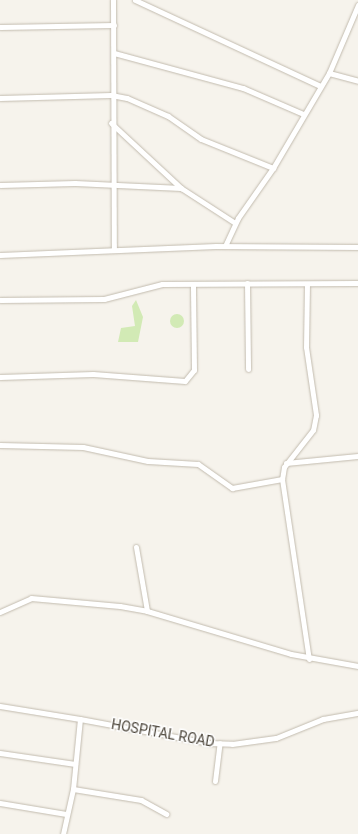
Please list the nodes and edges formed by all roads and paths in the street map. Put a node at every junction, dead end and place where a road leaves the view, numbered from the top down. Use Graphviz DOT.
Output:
graph roads {
  1 [pos="114,0"];
  2 [pos="135,0"];
  3 [pos="358,5"];
  4 [pos="114,25"];
  5 [pos="0,27"];
  6 [pos="114,53"];
  7 [pos="329,73"];
  8 [pos="358,80"];
  9 [pos="320,86"];
  10 [pos="111,95"];
  11 [pos="0,98"];
  12 [pos="303,114"];
  13 [pos="111,123"];
  14 [pos="273,168"];
  15 [pos="0,185"];
  16 [pos="113,185"];
  17 [pos="180,188"];
  18 [pos="235,223"];
  19 [pos="225,246"];
  20 [pos="358,247"];
  21 [pos="114,250"];
  22 [pos="0,255"];
  23 [pos="248,283"];
  24 [pos="358,283"];
  25 [pos="193,284"];
  26 [pos="308,284"];
  27 [pos="0,300"];
  28 [pos="248,369"];
  29 [pos="0,377"];
  30 [pos="0,445"];
  31 [pos="358,456"];
  32 [pos="286,463"];
  33 [pos="282,479"];
  34 [pos="136,547"];
  35 [pos="147,611"];
  36 [pos="0,612"];
  37 [pos="309,659"];
  38 [pos="358,666"];
  39 [pos="0,706"];
  40 [pos="358,713"];
  41 [pos="80,719"];
  42 [pos="220,743"];
  43 [pos="0,753"];
  44 [pos="76,764"];
  45 [pos="216,781"];
  46 [pos="72,790"];
  47 [pos="0,803"];
  48 [pos="66,814"];
  49 [pos="166,814"];
  50 [pos="63,834"];
  1 -- 4 [label="street"];
  2 -- 9 [label="street"];
  3 -- 7 [label="street"];
  4 -- 5 [label="street"];
  4 -- 6 [label="street"];
  6 -- 10 [label="street"];
  6 -- 12 [label="street"];
  7 -- 8 [label="street"];
  7 -- 9 [label="street"];
  9 -- 12 [label="street"];
  10 -- 11 [label="street"];
  10 -- 13 [label="street"];
  10 -- 14 [label="street"];
  12 -- 14 [label="street"];
  13 -- 16 [label="street"];
  13 -- 17 [label="street"];
  14 -- 18 [label="street"];
  15 -- 16 [label="street"];
  16 -- 17 [label="street"];
  16 -- 21 [label="street"];
  17 -- 18 [label="street"];
  18 -- 19 [label="street"];
  19 -- 20 [label="street"];
  19 -- 21 [label="street"];
  21 -- 22 [label="street"];
  23 -- 25 [label="street"];
  23 -- 26 [label="street"];
  23 -- 28 [label="street"];
  24 -- 26 [label="street"];
  25 -- 27 [label="street"];
  25 -- 29 [label="street"];
  26 -- 32 [label="street"];
  30 -- 33 [label="street"];
  31 -- 32 [label="street"];
  32 -- 33 [label="street"];
  33 -- 37 [label="street"];
  34 -- 35 [label="street"];
  35 -- 36 [label="street"];
  35 -- 37 [label="street"];
  37 -- 38 [label="street"];
  39 -- 41 [label="street, HOSPITAL ROAD"];
  40 -- 42 [label="street, HOSPITAL ROAD"];
  41 -- 42 [label="street, HOSPITAL ROAD"];
  41 -- 44 [label="street"];
  42 -- 45 [label="street"];
  43 -- 44 [label="street"];
  44 -- 46 [label="street"];
  46 -- 48 [label="street"];
  46 -- 49 [label="street"];
  47 -- 48 [label="street"];
  48 -- 50 [label="street"];
}
